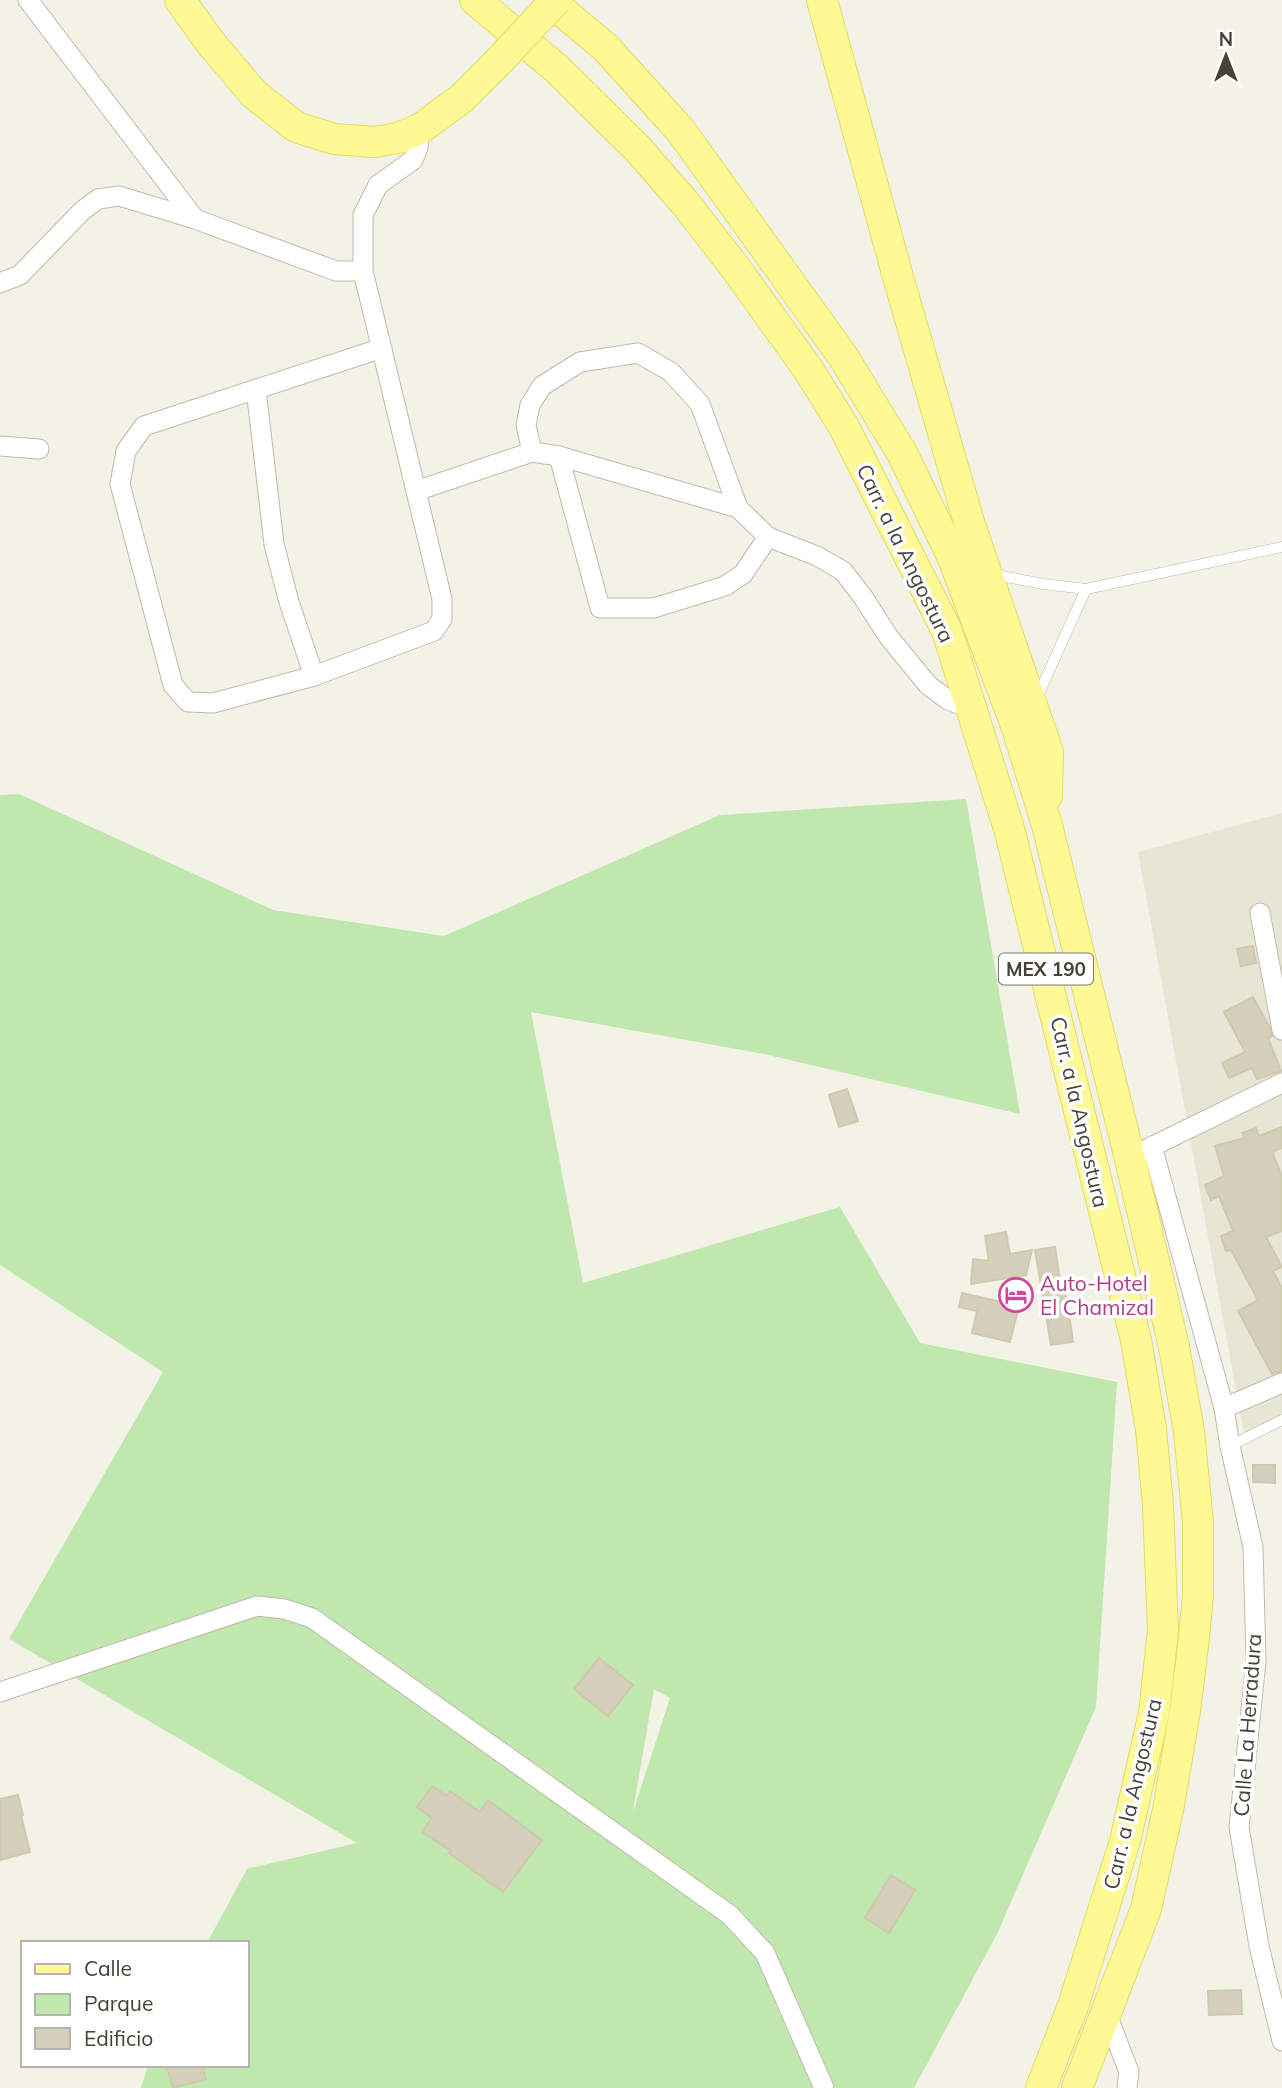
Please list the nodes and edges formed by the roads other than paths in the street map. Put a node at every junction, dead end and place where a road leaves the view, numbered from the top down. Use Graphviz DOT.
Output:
graph roads {
  1 [pos="27,0"];
  2 [pos="180,0"];
  3 [pos="203,0"];
  4 [pos="475,0"];
  5 [pos="549,0"];
  6 [pos="556,0"];
  7 [pos="822,0"];
  8 [pos="210,42"];
  9 [pos="420,129"];
  10 [pos="195,219"];
  11 [pos="363,271"];
  12 [pos="0,283"];
  13 [pos="382,348"];
  14 [pos="256,389"];
  15 [pos="0,446"];
  16 [pos="38,449"];
  17 [pos="532,452"];
  18 [pos="559,456"];
  19 [pos="416,491"];
  20 [pos="738,509"];
  21 [pos="768,537"];
  22 [pos="1282,547"];
  23 [pos="986,573"];
  24 [pos="1086,589"];
  25 [pos="314,677"];
  26 [pos="1033,708"];
  27 [pos="972,709"];
  28 [pos="1047,825"];
  29 [pos="1260,913"];
  30 [pos="1282,1030"];
  31 [pos="1282,1083"];
  32 [pos="1141,1153"];
  33 [pos="1282,1383"];
  34 [pos="1224,1408"];
  35 [pos="1282,1420"];
  36 [pos="1230,1446"];
  37 [pos="0,1692"];
  38 [pos="1107,2012"];
  39 [pos="1282,2041"];
  40 [pos="824,2088"];
  41 [pos="1041,2088"];
  42 [pos="1077,2088"];
  43 [pos="1127,2088"];
  1 -- 10 [label="street"];
  2 -- 8 [label="main road"];
  3 -- 8 [label="main road"];
  4 -- 27 [label="main road, Carr. a la Angostura / MEX 190"];
  5 -- 28 [label="main road, Carr. a la Angostura / MEX 190"];
  6 -- 9 [label="main road, bridge"];
  7 -- 23 [label="main road"];
  8 -- 9 [label="main road"];
  9 -- 11 [label="street"];
  10 -- 11 [label="street"];
  10 -- 12 [label="street"];
  11 -- 13 [label="street"];
  13 -- 14 [label="street"];
  13 -- 19 [label="street"];
  14 -- 25 [label="street"];
  14 -- 25 [label="street"];
  15 -- 16 [label="street"];
  17 -- 18 [label="street"];
  17 -- 19 [label="street"];
  17 -- 20 [label="street"];
  18 -- 20 [label="street"];
  18 -- 21 [label="street"];
  19 -- 25 [label="street"];
  20 -- 21 [label="street"];
  21 -- 27 [label="street"];
  22 -- 24 [label="lane"];
  23 -- 24 [label="lane"];
  23 -- 26 [label="main road"];
  24 -- 26 [label="lane"];
  26 -- 28 [label="main road"];
  27 -- 41 [label="main road, Carr. a la Angostura / MEX 190"];
  28 -- 32 [label="main road, Carr. a la Angostura / MEX 190"];
  29 -- 30 [label="street"];
  31 -- 32 [label="street"];
  32 -- 34 [label="street, Calle La Herradura"];
  32 -- 38 [label="main road, Carr. a la Angostura / MEX 190"];
  33 -- 34 [label="street"];
  34 -- 36 [label="street, Calle La Herradura"];
  35 -- 36 [label="lane"];
  36 -- 39 [label="street, Calle La Herradura"];
  37 -- 40 [label="street"];
  38 -- 42 [label="main road, Carr. a la Angostura / MEX 190"];
  38 -- 43 [label="street"];
}
